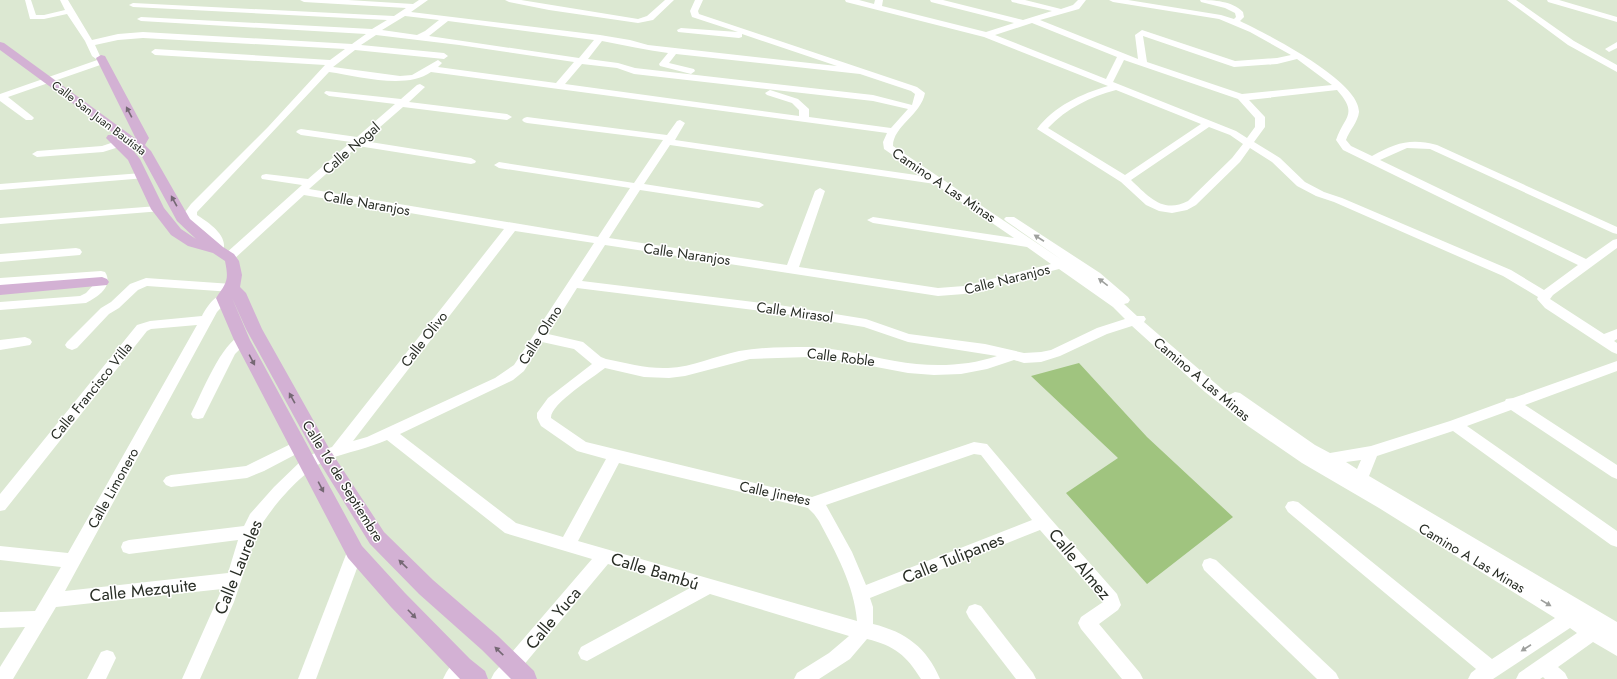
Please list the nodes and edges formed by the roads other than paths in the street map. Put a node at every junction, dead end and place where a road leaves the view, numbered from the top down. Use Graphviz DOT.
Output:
graph roads {
  1 [pos="30,0"];
  2 [pos="64,0"];
  3 [pos="304,0"];
  4 [pos="424,0"];
  5 [pos="509,0"];
  6 [pos="563,0"];
  7 [pos="670,0"];
  8 [pos="698,0"];
  9 [pos="849,0"];
  10 [pos="934,0"];
  11 [pos="1015,0"];
  12 [pos="1082,0"];
  13 [pos="1113,0"];
  14 [pos="1204,0"];
  15 [pos="1511,0"];
  16 [pos="1551,0"];
  17 [pos="878,3"];
  18 [pos="134,5"];
  19 [pos="414,6"];
  20 [pos="549,8"];
  21 [pos="207,9"];
  22 [pos="69,11"];
  23 [pos="1062,11"];
  24 [pos="1591,12"];
  25 [pos="294,13"];
  26 [pos="403,13"];
  27 [pos="395,18"];
  28 [pos="447,18"];
  29 [pos="1581,18"];
  30 [pos="141,19"];
  31 [pos="711,20"];
  32 [pos="1033,20"];
  33 [pos="1617,20"];
  34 [pos="164,21"];
  35 [pos="1236,21"];
  36 [pos="1022,23"];
  37 [pos="247,26"];
  38 [pos="266,27"];
  39 [pos="682,30"];
  40 [pos="698,31"];
  41 [pos="374,32"];
  42 [pos="987,35"];
  43 [pos="753,36"];
  44 [pos="419,37"];
  45 [pos="188,38"];
  46 [pos="600,38"];
  47 [pos="459,42"];
  48 [pos="91,43"];
  49 [pos="0,45"];
  50 [pos="352,47"];
  51 [pos="674,51"];
  52 [pos="154,52"];
  53 [pos="0,55"];
  54 [pos="444,56"];
  55 [pos="1122,56"];
  56 [pos="1299,56"];
  57 [pos="97,60"];
  58 [pos="581,60"];
  59 [pos="1143,63"];
  60 [pos="663,64"];
  61 [pos="329,66"];
  62 [pos="431,69"];
  63 [pos="1617,69"];
  64 [pos="860,71"];
  65 [pos="644,72"];
  66 [pos="696,78"];
  67 [pos="42,80"];
  68 [pos="1112,85"];
  69 [pos="760,86"];
  70 [pos="420,87"];
  71 [pos="558,87"];
  72 [pos="873,87"];
  73 [pos="1341,87"];
  74 [pos="329,93"];
  75 [pos="0,95"];
  76 [pos="1241,97"];
  77 [pos="402,103"];
  78 [pos="914,108"];
  79 [pos="508,117"];
  80 [pos="29,118"];
  81 [pos="804,119"];
  82 [pos="527,120"];
  83 [pos="1208,123"];
  84 [pos="680,124"];
  85 [pos="892,131"];
  86 [pos="301,132"];
  87 [pos="121,139"];
  88 [pos="669,140"];
  89 [pos="358,142"];
  90 [pos="1248,143"];
  91 [pos="133,149"];
  92 [pos="37,154"];
  93 [pos="906,156"];
  94 [pos="1373,160"];
  95 [pos="471,161"];
  96 [pos="499,165"];
  97 [pos="142,176"];
  98 [pos="266,177"];
  99 [pos="1125,180"];
  100 [pos="940,182"];
  101 [pos="310,183"];
  102 [pos="637,186"];
  103 [pos="958,186"];
  104 [pos="0,187"];
  105 [pos="300,191"];
  106 [pos="820,191"];
  107 [pos="759,205"];
  108 [pos="158,209"];
  109 [pos="873,220"];
  110 [pos="0,221"];
  111 [pos="512,227"];
  112 [pos="1617,231"];
  113 [pos="601,241"];
  114 [pos="1617,243"];
  115 [pos="1032,245"];
  116 [pos="76,252"];
  117 [pos="224,254"];
  118 [pos="0,258"];
  119 [pos="1066,262"];
  120 [pos="1588,265"];
  121 [pos="792,269"];
  122 [pos="0,282"];
  123 [pos="574,284"];
  124 [pos="99,287"];
  125 [pos="0,290"];
  126 [pos="228,293"];
  127 [pos="1546,296"];
  128 [pos="0,298"];
  129 [pos="0,306"];
  130 [pos="206,320"];
  131 [pos="1138,320"];
  132 [pos="1617,333"];
  133 [pos="539,337"];
  134 [pos="242,340"];
  135 [pos="1604,340"];
  136 [pos="25,342"];
  137 [pos="0,345"];
  138 [pos="72,345"];
  139 [pos="1617,349"];
  140 [pos="1012,356"];
  141 [pos="603,363"];
  142 [pos="1617,366"];
  143 [pos="1511,404"];
  144 [pos="198,414"];
  145 [pos="1455,425"];
  146 [pos="389,433"];
  147 [pos="299,446"];
  148 [pos="978,447"];
  149 [pos="1371,452"];
  150 [pos="615,456"];
  151 [pos="323,457"];
  152 [pos="1320,462"];
  153 [pos="1617,473"];
  154 [pos="171,481"];
  155 [pos="1358,482"];
  156 [pos="812,504"];
  157 [pos="0,505"];
  158 [pos="1293,507"];
  159 [pos="1043,522"];
  160 [pos="249,532"];
  161 [pos="1617,540"];
  162 [pos="567,545"];
  163 [pos="129,547"];
  164 [pos="355,552"];
  165 [pos="0,553"];
  166 [pos="605,556"];
  167 [pos="73,561"];
  168 [pos="1210,565"];
  169 [pos="234,580"];
  170 [pos="708,587"];
  171 [pos="862,594"];
  172 [pos="51,600"];
  173 [pos="975,612"];
  174 [pos="1576,614"];
  175 [pos="40,619"];
  176 [pos="0,620"];
  177 [pos="1605,629"];
  178 [pos="863,631"];
  179 [pos="1617,648"];
  180 [pos="587,653"];
  181 [pos="106,658"];
  182 [pos="513,665"];
  183 [pos="1545,667"];
  184 [pos="457,672"];
  185 [pos="1484,675"];
  186 [pos="3,679"];
  187 [pos="96,679"];
  188 [pos="191,679"];
  189 [pos="307,679"];
  190 [pos="477,679"];
  191 [pos="500,679"];
  192 [pos="526,679"];
  193 [pos="803,679"];
  194 [pos="931,679"];
  195 [pos="1027,679"];
  196 [pos="1134,679"];
  197 [pos="1330,679"];
  198 [pos="1524,679"];
  199 [pos="1559,679"];
  1 -- 22 [label="street"];
  2 -- 22 [label="street"];
  3 -- 19 [label="street"];
  4 -- 19 [label="street"];
  5 -- 20 [label="street"];
  6 -- 20 [label="street"];
  7 -- 20 [label="street"];
  8 -- 31 [label="street"];
  9 -- 17 [label="street"];
  10 -- 36 [label="street"];
  11 -- 23 [label="street"];
  12 -- 23 [label="street"];
  13 -- 35 [label="street"];
  14 -- 35 [label="street"];
  15 -- 63 [label="street"];
  16 -- 24 [label="street"];
  17 -- 42 [label="street"];
  18 -- 21 [label="street"];
  19 -- 26 [label="street"];
  21 -- 25 [label="street"];
  21 -- 34 [label="street"];
  22 -- 48 [label="street"];
  23 -- 32 [label="street"];
  24 -- 29 [label="street"];
  24 -- 33 [label="street"];
  25 -- 27 [label="street"];
  25 -- 38 [label="street"];
  26 -- 27 [label="street"];
  26 -- 28 [label="street"];
  27 -- 41 [label="street"];
  28 -- 44 [label="street"];
  28 -- 46 [label="street"];
  30 -- 34 [label="street"];
  31 -- 40 [label="street"];
  31 -- 43 [label="street"];
  32 -- 36 [label="street"];
  32 -- 55 [label="street"];
  34 -- 37 [label="street"];
  35 -- 56 [label="street"];
  36 -- 42 [label="street"];
  37 -- 38 [label="street"];
  37 -- 45 [label="street"];
  38 -- 41 [label="street"];
  39 -- 40 [label="street"];
  40 -- 43 [label="street"];
  41 -- 44 [label="street"];
  41 -- 50 [label="street"];
  42 -- 68 [label="street"];
  43 -- 64 [label="street"];
  44 -- 47 [label="street"];
  45 -- 48 [label="street"];
  45 -- 50 [label="street"];
  46 -- 51 [label="street"];
  46 -- 58 [label="street"];
  47 -- 54 [label="street"];
  47 -- 58 [label="street"];
  48 -- 57 [label="street"];
  49 -- 67 [label="main road, Calle San Juan Bautista"];
  50 -- 54 [label="street"];
  50 -- 61 [label="street"];
  51 -- 60 [label="street"];
  51 -- 64 [label="street"];
  52 -- 61 [label="street"];
  53 -- 67 [label="main road, Calle San Juan Bautista"];
  54 -- 62 [label="street"];
  55 -- 59 [label="street"];
  55 -- 68 [label="street"];
  56 -- 59 [label="street"];
  56 -- 73 [label="street"];
  57 -- 67 [label="street"];
  57 -- 87 [label="main road"];
  91 -- 57 [label="main road, one-way"];
  58 -- 65 [label="street"];
  58 -- 71 [label="street"];
  59 -- 76 [label="street"];
  60 -- 65 [label="street"];
  60 -- 66 [label="street"];
  61 -- 62 [label="street"];
  61 -- 117 [label="street"];
  62 -- 71 [label="street"];
  64 -- 72 [label="street"];
  65 -- 66 [label="street"];
  66 -- 69 [label="street"];
  67 -- 75 [label="street"];
  67 -- 87 [label="main road, Calle San Juan Bautista"];
  68 -- 83 [label="street"];
  68 -- 99 [label="street"];
  69 -- 72 [label="street"];
  69 -- 81 [label="street"];
  70 -- 77 [label="street, Calle Nogal"];
  71 -- 81 [label="street"];
  72 -- 78 [label="street"];
  72 -- 78 [label="street"];
  73 -- 76 [label="street"];
  73 -- 94 [label="street"];
  74 -- 77 [label="street"];
  75 -- 80 [label="street"];
  76 -- 90 [label="street"];
  77 -- 79 [label="street"];
  77 -- 89 [label="street, Calle Nogal"];
  78 -- 85 [label="street"];
  81 -- 85 [label="street"];
  82 -- 88 [label="street"];
  83 -- 90 [label="street"];
  83 -- 99 [label="street"];
  84 -- 88 [label="street, Calle Olmo"];
  85 -- 93 [label="street, Camino A Las Minas"];
  86 -- 89 [label="street"];
  87 -- 91 [label="main road, Calle San Juan Bautista"];
  87 -- 92 [label="street"];
  88 -- 100 [label="street"];
  88 -- 102 [label="street, Calle Olmo"];
  89 -- 95 [label="street"];
  89 -- 101 [label="street, Calle Nogal"];
  90 -- 99 [label="street"];
  90 -- 127 [label="street"];
  91 -- 97 [label="main road, Calle San Juan Bautista"];
  117 -- 91 [label="main road, Calle San Juan Bautista, one-way"];
  93 -- 100 [label="street, Camino A Las Minas"];
  93 -- 103 [label="street, Camino A Las Minas"];
  94 -- 112 [label="street"];
  94 -- 120 [label="street"];
  96 -- 102 [label="street"];
  97 -- 104 [label="street"];
  97 -- 108 [label="main road, Calle San Juan Bautista"];
  98 -- 101 [label="street"];
  100 -- 103 [label="street"];
  100 -- 115 [label="street, Camino A Las Minas"];
  101 -- 105 [label="street, Calle Nogal"];
  102 -- 107 [label="street"];
  102 -- 113 [label="street, Calle Olmo"];
  119 -- 103 [label="street, Camino A Las Minas, one-way"];
  105 -- 111 [label="street, Calle Naranjos"];
  105 -- 117 [label="street, Calle Nogal"];
  106 -- 121 [label="street"];
  108 -- 110 [label="street"];
  108 -- 117 [label="main road, Calle San Juan Bautista"];
  109 -- 115 [label="street"];
  111 -- 113 [label="street, Calle Naranjos"];
  111 -- 151 [label="street, Calle Olivo"];
  113 -- 121 [label="street, Calle Naranjos"];
  113 -- 123 [label="street, Calle Olmo"];
  114 -- 120 [label="street"];
  115 -- 119 [label="street, Camino A Las Minas"];
  116 -- 118 [label="street"];
  117 -- 126 [label="main road, Calle 16 de Septiembre"];
  119 -- 121 [label="street, Calle Naranjos"];
  119 -- 131 [label="street, Camino A Las Minas"];
  120 -- 127 [label="street"];
  122 -- 124 [label="street"];
  123 -- 133 [label="street, Calle Olmo"];
  123 -- 140 [label="street, Calle Mirasol"];
  124 -- 125 [label="main road"];
  124 -- 128 [label="main road"];
  124 -- 129 [label="street"];
  126 -- 130 [label="street, Calle Limonero"];
  126 -- 134 [label="main road, Calle 16 de Septiembre"];
  126 -- 138 [label="street"];
  151 -- 126 [label="main road, Calle 16 de Septiembre, one-way"];
  127 -- 135 [label="street"];
  130 -- 157 [label="street, Calle Francisco Villa"];
  130 -- 167 [label="street, Calle Limonero"];
  131 -- 140 [label="street, Calle Roble"];
  131 -- 152 [label="street, Camino A Las Minas"];
  132 -- 135 [label="street"];
  133 -- 141 [label="street, Calle Roble"];
  133 -- 146 [label="street, Calle Olmo"];
  134 -- 144 [label="street"];
  134 -- 147 [label="main road, Calle 16 de Septiembre, one-way"];
  135 -- 139 [label="street"];
  136 -- 137 [label="street"];
  140 -- 141 [label="street, Calle Roble"];
  141 -- 150 [label="street, Calle Jinetes"];
  142 -- 143 [label="street"];
  143 -- 145 [label="street"];
  143 -- 153 [label="street"];
  145 -- 149 [label="street"];
  145 -- 161 [label="street"];
  146 -- 151 [label="street, Calle Olmo"];
  146 -- 162 [label="street, Calle Bambú"];
  147 -- 151 [label="main road, Calle 16 de Septiembre"];
  147 -- 154 [label="street"];
  148 -- 156 [label="street, Calle Jinetes"];
  148 -- 159 [label="street, Calle Almez"];
  149 -- 152 [label="street"];
  149 -- 155 [label="street"];
  150 -- 156 [label="street, Calle Jinetes"];
  150 -- 162 [label="street"];
  151 -- 160 [label="street, Calle Laureles"];
  151 -- 164 [label="main road, Calle 16 de Septiembre, one-way"];
  182 -- 151 [label="main road, Calle 16 de Septiembre, one-way"];
  152 -- 155 [label="street, Camino A Las Minas"];
  155 -- 174 [label="street, Camino A Las Minas"];
  156 -- 171 [label="street"];
  158 -- 185 [label="street"];
  159 -- 171 [label="street, Calle Tulipanes"];
  159 -- 196 [label="street, Calle Almez"];
  160 -- 163 [label="street"];
  160 -- 169 [label="street, Calle Laureles"];
  162 -- 166 [label="street, Calle Bambú"];
  164 -- 184 [label="main road, Calle 16 de Septiembre, one-way"];
  164 -- 189 [label="street"];
  165 -- 167 [label="street"];
  166 -- 170 [label="street, Calle Bambú"];
  166 -- 182 [label="street, Calle Yuca"];
  167 -- 172 [label="street, Calle Limonero"];
  168 -- 197 [label="street"];
  169 -- 172 [label="street, Calle Mezquite"];
  169 -- 188 [label="street, Calle Laureles"];
  170 -- 178 [label="street, Calle Bambú"];
  170 -- 180 [label="street"];
  171 -- 178 [label="street"];
  172 -- 175 [label="street, Calle Limonero"];
  173 -- 195 [label="street"];
  174 -- 177 [label="street, Camino A Las Minas"];
  174 -- 185 [label="street, one-way"];
  175 -- 176 [label="street"];
  175 -- 186 [label="street, Calle Limonero"];
  177 -- 179 [label="street"];
  177 -- 183 [label="street"];
  178 -- 193 [label="street"];
  178 -- 194 [label="street, Calle Bambú"];
  181 -- 187 [label="street"];
  182 -- 191 [label="street, Calle Yuca"];
  182 -- 192 [label="main road, Calle 16 de Septiembre"];
  183 -- 198 [label="street"];
  183 -- 199 [label="street"];
  184 -- 190 [label="main road, Calle 16 de Septiembre"];
}
